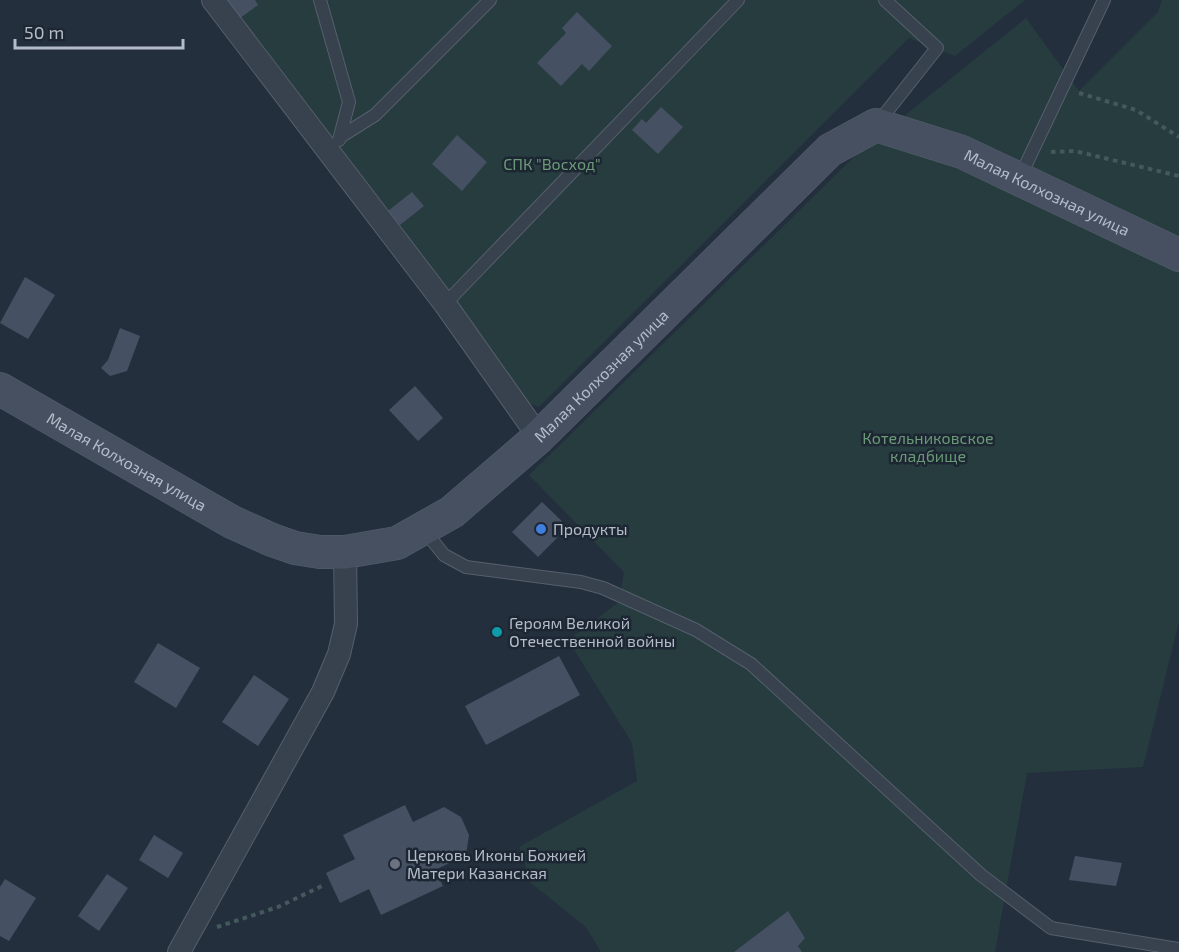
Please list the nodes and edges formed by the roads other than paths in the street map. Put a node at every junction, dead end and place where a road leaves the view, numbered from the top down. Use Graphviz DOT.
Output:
graph roads {
  1 [pos="213,0"];
  2 [pos="320,0"];
  3 [pos="490,0"];
  4 [pos="738,0"];
  5 [pos="885,0"];
  6 [pos="1104,0"];
  7 [pos="876,125"];
  8 [pos="340,137"];
  9 [pos="334,159"];
  10 [pos="1025,166"];
  11 [pos="1179,255"];
  12 [pos="445,304"];
  13 [pos="0,389"];
  14 [pos="539,437"];
  15 [pos="423,529"];
  16 [pos="345,552"];
  17 [pos="184,945"];
  18 [pos="1179,949"];
  1 -- 9 [label="street"];
  2 -- 8 [label="lane"];
  3 -- 8 [label="lane"];
  4 -- 12 [label="lane"];
  5 -- 7 [label="lane"];
  6 -- 10 [label="lane"];
  7 -- 10 [label="street, Малая Колхозная улица"];
  7 -- 14 [label="street, Малая Колхозная улица"];
  8 -- 9 [label="lane"];
  9 -- 12 [label="street"];
  10 -- 11 [label="street, Малая Колхозная улица"];
  12 -- 14 [label="street"];
  13 -- 16 [label="street, Малая Колхозная улица"];
  14 -- 15 [label="street, Малая Колхозная улица"];
  15 -- 16 [label="street, Малая Колхозная улица"];
  15 -- 18 [label="lane"];
  16 -- 17 [label="street"];
}
